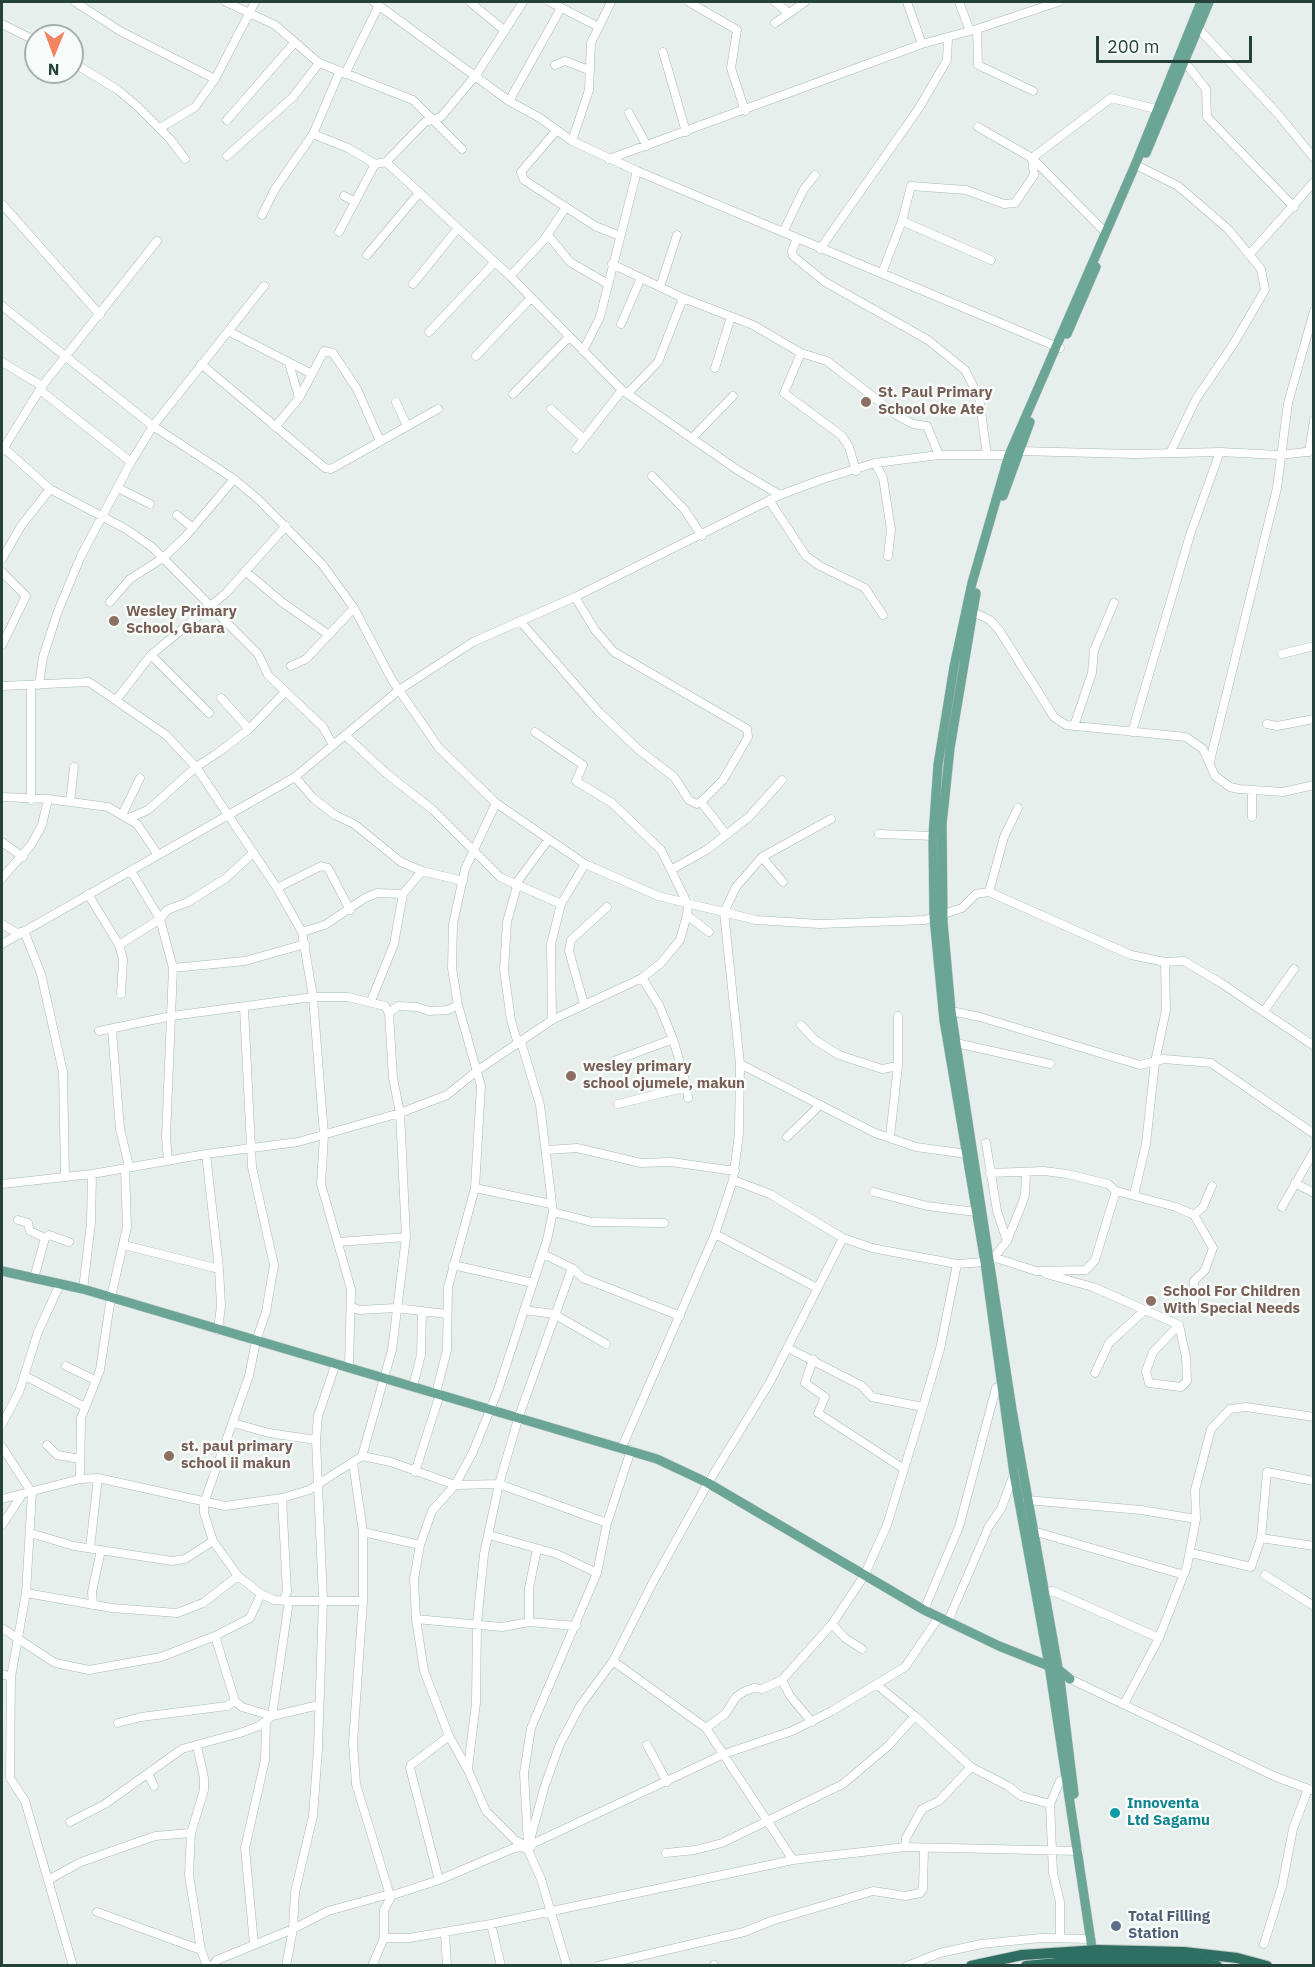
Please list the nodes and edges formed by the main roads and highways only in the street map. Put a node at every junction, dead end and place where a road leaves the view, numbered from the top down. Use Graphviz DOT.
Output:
graph roads {
  1 [pos="1201,2"];
  2 [pos="1209,2"];
  3 [pos="1058,347"];
  4 [pos="1014,453"];
  5 [pos="938,916"];
  6 [pos="991,1260"];
  7 [pos="2,1271"];
  8 [pos="1045,1646"];
  9 [pos="1034,1664"];
  10 [pos="1058,1673"];
  11 [pos="1052,1687"];
  12 [pos="1095,1951"];
  13 [pos="1131,1963"];
  14 [pos="971,1965"];
  15 [pos="1026,1965"];
  16 [pos="1217,1965"];
  17 [pos="1267,1965"];
  1 -- 3 [label="main road"];
  2 -- 3 [label="main road"];
  3 -- 4 [label="main road"];
  4 -- 5 [label="main road"];
  4 -- 5 [label="main road"];
  5 -- 6 [label="main road"];
  5 -- 6 [label="main road"];
  6 -- 8 [label="main road"];
  6 -- 10 [label="main road"];
  7 -- 9 [label="main road"];
  8 -- 9 [label="main road"];
  8 -- 10 [label="main road"];
  9 -- 10 [label="main road"];
  9 -- 11 [label="main road"];
  10 -- 11 [label="main road"];
  10 -- 12 [label="main road"];
  11 -- 12 [label="main road"];
  12 -- 13 [label="highway"];
  12 -- 14 [label="highway"];
  12 -- 15 [label="highway"];
  12 -- 17 [label="highway"];
  13 -- 16 [label="highway"];
}
